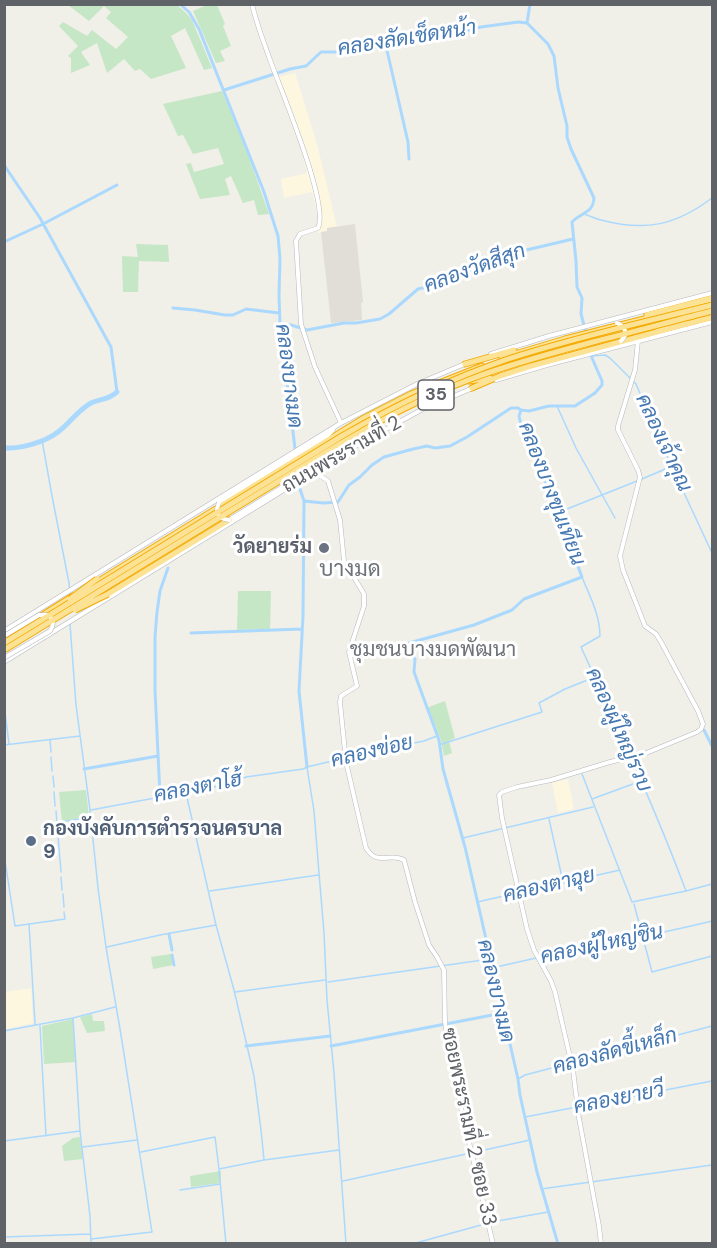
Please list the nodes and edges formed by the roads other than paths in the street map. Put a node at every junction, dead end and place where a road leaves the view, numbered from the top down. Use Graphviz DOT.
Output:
graph roads {
  1 [pos="252,4"];
  2 [pos="712,293"];
  3 [pos="712,302"];
  4 [pos="712,314"];
  5 [pos="712,322"];
  6 [pos="617,323"];
  7 [pos="597,327"];
  8 [pos="574,333"];
  9 [pos="621,341"];
  10 [pos="638,341"];
  11 [pos="494,357"];
  12 [pos="465,364"];
  13 [pos="468,371"];
  14 [pos="500,376"];
  15 [pos="469,381"];
  16 [pos="472,388"];
  17 [pos="341,423"];
  18 [pos="338,447"];
  19 [pos="303,451"];
  20 [pos="320,467"];
  21 [pos="310,473"];
  22 [pos="303,475"];
  23 [pos="294,479"];
  24 [pos="219,503"];
  25 [pos="229,520"];
  26 [pos="73,592"];
  27 [pos="54,616"];
  28 [pos="4,631"];
  29 [pos="4,640"];
  30 [pos="4,651"];
  31 [pos="4,660"];
  32 [pos="493,1244"];
  33 [pos="601,1244"];
  1 -- 17 [label="main road"];
  2 -- 7 [label="main road, ถนนพระรามที่ 2 / 35"];
  3 -- 6 [label="highway"];
  3 -- 7 [label="highway, ถนนพระรามที่ 2 / 35"];
  3 -- 27 [label="highway, bridge"];
  4 -- 9 [label="highway"];
  4 -- 15 [label="highway, ถนนพระรามที่ 2 / 35, bridge"];
  4 -- 27 [label="highway, bridge"];
  5 -- 10 [label="main road, ถนนพระรามที่ 2 / 35"];
  6 -- 9 [label="main road, bridge"];
  6 -- 11 [label="highway"];
  7 -- 8 [label="highway, ถนนพระรามที่ 2 / 35, bridge"];
  8 -- 12 [label="main road, ถนนพระรามที่ 2 / 35"];
  8 -- 13 [label="highway, ถนนพระรามที่ 2 / 35"];
  9 -- 14 [label="highway"];
  10 -- 16 [label="main road, ถนนพระรามที่ 2 / 35"];
  10 -- 33 [label="main road"];
  11 -- 12 [label="highway"];
  11 -- 13 [label="highway"];
  12 -- 17 [label="main road, ถนนพระรามที่ 2 / 35"];
  13 -- 19 [label="highway, ถนนพระรามที่ 2 / 35"];
  14 -- 15 [label="highway"];
  14 -- 16 [label="highway"];
  15 -- 18 [label="highway, ถนนพระรามที่ 2 / 35"];
  16 -- 20 [label="main road, ถนนพระรามที่ 2 / 35"];
  17 -- 19 [label="main road, ถนนพระรามที่ 2 / 35"];
  18 -- 22 [label="highway"];
  18 -- 23 [label="highway, ถนนพระรามที่ 2 / 35, bridge"];
  19 -- 24 [label="main road"];
  19 -- 26 [label="highway, ถนนพระรามที่ 2 / 35, bridge"];
  19 -- 26 [label="main road, ถนนพระรามที่ 2 / 35"];
  20 -- 21 [label="main road, ถนนพระรามที่ 2 / 35"];
  20 -- 22 [label="main road"];
  21 -- 22 [label="main road, ถนนพระรามที่ 2 / 35"];
  21 -- 32 [label="main road, ซอยพระรามที่ 2 ซอย 33"];
  22 -- 23 [label="highway"];
  23 -- 25 [label="main road"];
  23 -- 30 [label="highway, ถนนพระรามที่ 2 / 35, bridge"];
  23 -- 31 [label="main road, ถนนพระรามที่ 2 / 35"];
  24 -- 25 [label="main road, bridge"];
  24 -- 27 [label="highway, bridge"];
  25 -- 27 [label="highway, bridge"];
  26 -- 28 [label="main road, ถนนพระรามที่ 2 / 35"];
  26 -- 29 [label="highway, ถนนพระรามที่ 2 / 35, bridge"];
  27 -- 29 [label="highway, bridge"];
  27 -- 30 [label="highway, bridge"];
  29 -- 31 [label="main road, bridge"];
}
